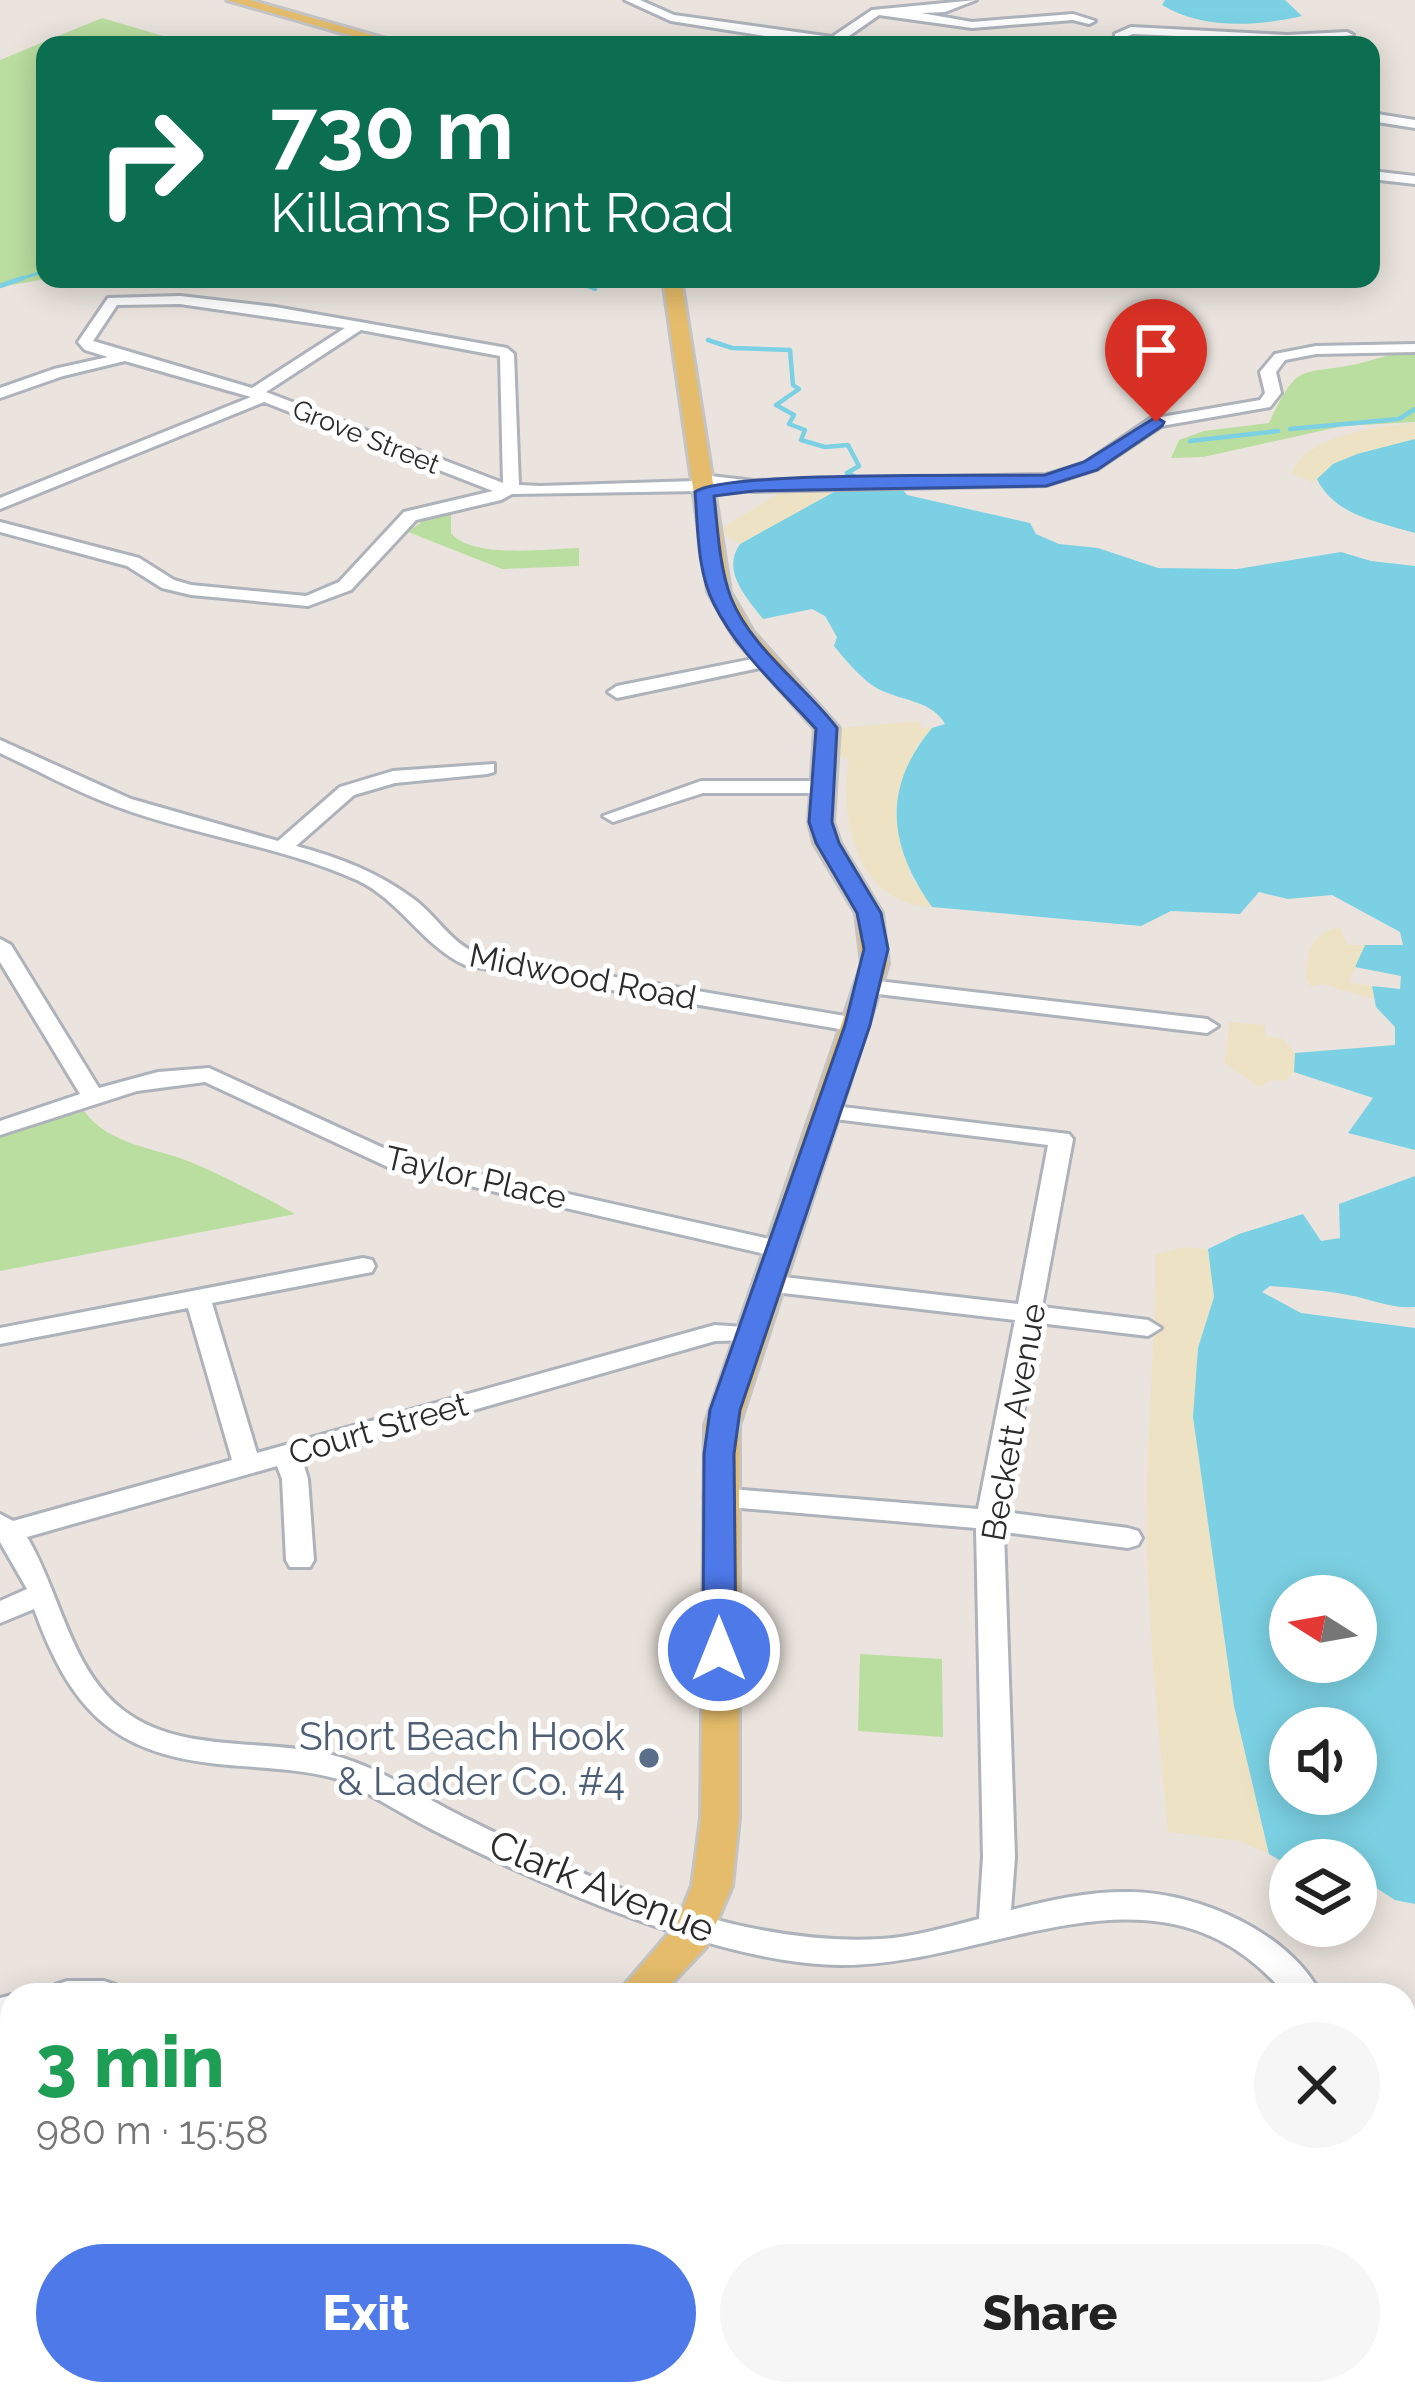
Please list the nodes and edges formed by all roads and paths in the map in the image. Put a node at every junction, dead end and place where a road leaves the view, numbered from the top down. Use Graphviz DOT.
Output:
graph roads {
  1 [pos="234,0"];
  2 [pos="632,0"];
  3 [pos="970,0"];
  4 [pos="1078,1"];
  5 [pos="898,13"];
  6 [pos="1073,17"];
  7 [pos="1089,21"];
  8 [pos="972,25"];
  9 [pos="1347,34"];
  10 [pos="367,36"];
  11 [pos="786,36"];
  12 [pos="841,36"];
  13 [pos="1002,36"];
  14 [pos="1119,36"];
  15 [pos="1248,36"];
  16 [pos="1317,36"];
  17 [pos="1380,118"];
  18 [pos="1415,124"];
  19 [pos="1380,176"];
  20 [pos="1415,179"];
  21 [pos="673,288"];
  22 [pos="356,327"];
  23 [pos="1415,348"];
  24 [pos="123,358"];
  25 [pos="0,393"];
  26 [pos="259,395"];
  27 [pos="703,486"];
  28 [pos="511,488"];
  29 [pos="4,498"];
  30 [pos="0,527"];
  31 [pos="767,661"];
  32 [pos="617,692"];
  33 [pos="0,746"];
  34 [pos="487,768"];
  35 [pos="822,787"];
  36 [pos="613,817"];
  37 [pos="283,848"];
  38 [pos="0,945"];
  39 [pos="869,987"];
  40 [pos="857,1025"];
  41 [pos="1207,1026"];
  42 [pos="95,1100"];
  43 [pos="826,1112"];
  44 [pos="0,1128"];
  45 [pos="778,1250"];
  46 [pos="363,1266"];
  47 [pos="766,1283"];
  48 [pos="198,1298"];
  49 [pos="1031,1316"];
  50 [pos="1148,1328"];
  51 [pos="749,1334"];
  52 [pos="0,1336"];
  53 [pos="287,1455"];
  54 [pos="247,1466"];
  55 [pos="718,1497"];
  56 [pos="990,1520"];
  57 [pos="4,1528"];
  58 [pos="1128,1538"];
  59 [pos="300,1560"];
  60 [pos="40,1595"];
  61 [pos="0,1613"];
  62 [pos="994,1924"];
  63 [pos="697,1927"];
  64 [pos="646,1983"];
  65 [pos="1296,1983"];
  1 -- 10 [label="main road"];
  2 -- 11 [label="street"];
  3 -- 5 [label="street"];
  4 -- 6 [label="street"];
  5 -- 8 [label="street"];
  5 -- 12 [label="street"];
  6 -- 7 [label="street"];
  6 -- 8 [label="street"];
  8 -- 13 [label="street"];
  9 -- 16 [label="street"];
  14 -- 15 [label="street"];
  17 -- 18 [label="street"];
  19 -- 20 [label="street"];
  21 -- 27 [label="main road"];
  22 -- 24 [label="street"];
  22 -- 26 [label="street"];
  22 -- 28 [label="street"];
  23 -- 27 [label="street, Grove Street"];
  24 -- 25 [label="street"];
  24 -- 26 [label="street, Grove Street"];
  26 -- 28 [label="street, Grove Street"];
  26 -- 29 [label="street"];
  27 -- 28 [label="street, Grove Street"];
  27 -- 31 [label="main road"];
  28 -- 30 [label="street"];
  31 -- 32 [label="street"];
  31 -- 35 [label="main road"];
  33 -- 37 [label="street, Midwood Road"];
  34 -- 37 [label="street"];
  35 -- 36 [label="street"];
  35 -- 39 [label="main road"];
  37 -- 40 [label="street, Midwood Road"];
  38 -- 42 [label="street"];
  39 -- 40 [label="main road"];
  39 -- 41 [label="street"];
  40 -- 43 [label="main road"];
  42 -- 44 [label="street"];
  42 -- 45 [label="street, Taylor Place"];
  43 -- 45 [label="main road"];
  43 -- 49 [label="street, Beckett Avenue"];
  45 -- 47 [label="main road"];
  46 -- 48 [label="street"];
  47 -- 49 [label="street"];
  47 -- 51 [label="main road"];
  48 -- 52 [label="street"];
  48 -- 54 [label="street"];
  49 -- 50 [label="street"];
  49 -- 56 [label="street, Beckett Avenue"];
  51 -- 53 [label="street, Court Street"];
  51 -- 55 [label="main road"];
  53 -- 54 [label="street, Court Street"];
  53 -- 59 [label="street"];
  54 -- 57 [label="street, Court Street"];
  55 -- 56 [label="street"];
  55 -- 63 [label="main road"];
  56 -- 58 [label="street"];
  56 -- 62 [label="street, Beckett Avenue"];
  57 -- 60 [label="street, Clark Avenue"];
  60 -- 61 [label="street"];
  60 -- 63 [label="street, Clark Avenue"];
  62 -- 63 [label="street, Clark Avenue"];
  62 -- 65 [label="street, Clark Avenue"];
  63 -- 64 [label="main road"];
}
